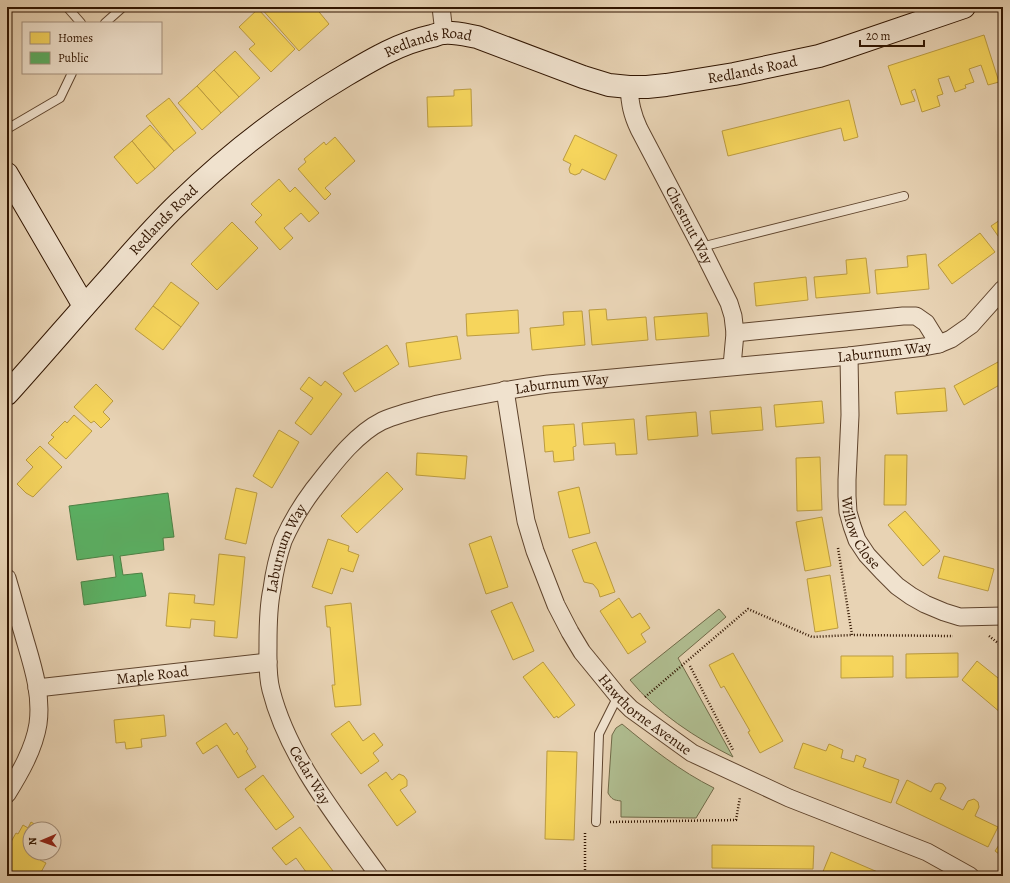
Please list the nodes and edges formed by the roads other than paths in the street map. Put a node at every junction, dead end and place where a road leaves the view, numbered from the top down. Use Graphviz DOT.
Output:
graph roads {
  1 [pos="67,7"];
  2 [pos="124,7"];
  3 [pos="441,7"];
  4 [pos="964,7"];
  5 [pos="80,22"];
  6 [pos="106,22"];
  7 [pos="444,33"];
  8 [pos="72,74"];
  9 [pos="629,87"];
  10 [pos="7,129"];
  11 [pos="7,174"];
  12 [pos="904,196"];
  13 [pos="701,247"];
  14 [pos="1003,289"];
  15 [pos="84,306"];
  16 [pos="735,333"];
  17 [pos="939,344"];
  18 [pos="848,356"];
  19 [pos="732,366"];
  20 [pos="505,390"];
  21 [pos="7,394"];
  22 [pos="7,578"];
  23 [pos="1003,616"];
  24 [pos="268,662"];
  25 [pos="37,688"];
  26 [pos="618,696"];
  27 [pos="7,794"];
  28 [pos="596,822"];
  29 [pos="379,876"];
  30 [pos="970,876"];
  1 -- 5 [label="lane"];
  2 -- 6 [label="lane"];
  3 -- 7 [label="street"];
  4 -- 9 [label="main road, Redlands Road"];
  7 -- 9 [label="main road, Redlands Road"];
  7 -- 15 [label="main road, Redlands Road"];
  8 -- 10 [label="lane"];
  9 -- 13 [label="street, Chestnut Way"];
  11 -- 15 [label="main road"];
  12 -- 13 [label="lane"];
  13 -- 16 [label="street, Chestnut Way"];
  14 -- 17 [label="street, Laburnum Way"];
  15 -- 21 [label="main road, Redlands Road"];
  16 -- 17 [label="street"];
  16 -- 19 [label="street, Chestnut Way"];
  17 -- 18 [label="street, Laburnum Way"];
  18 -- 19 [label="street, Laburnum Way"];
  18 -- 23 [label="street, Willow Close"];
  19 -- 20 [label="street, Laburnum Way"];
  20 -- 24 [label="street, Laburnum Way"];
  20 -- 26 [label="street, Hawthorne Avenue"];
  22 -- 25 [label="street"];
  24 -- 25 [label="street, Maple Road"];
  24 -- 29 [label="street, Cedar Way"];
  25 -- 27 [label="street"];
  26 -- 28 [label="lane"];
  26 -- 30 [label="street, Hawthorne Avenue"];
}
